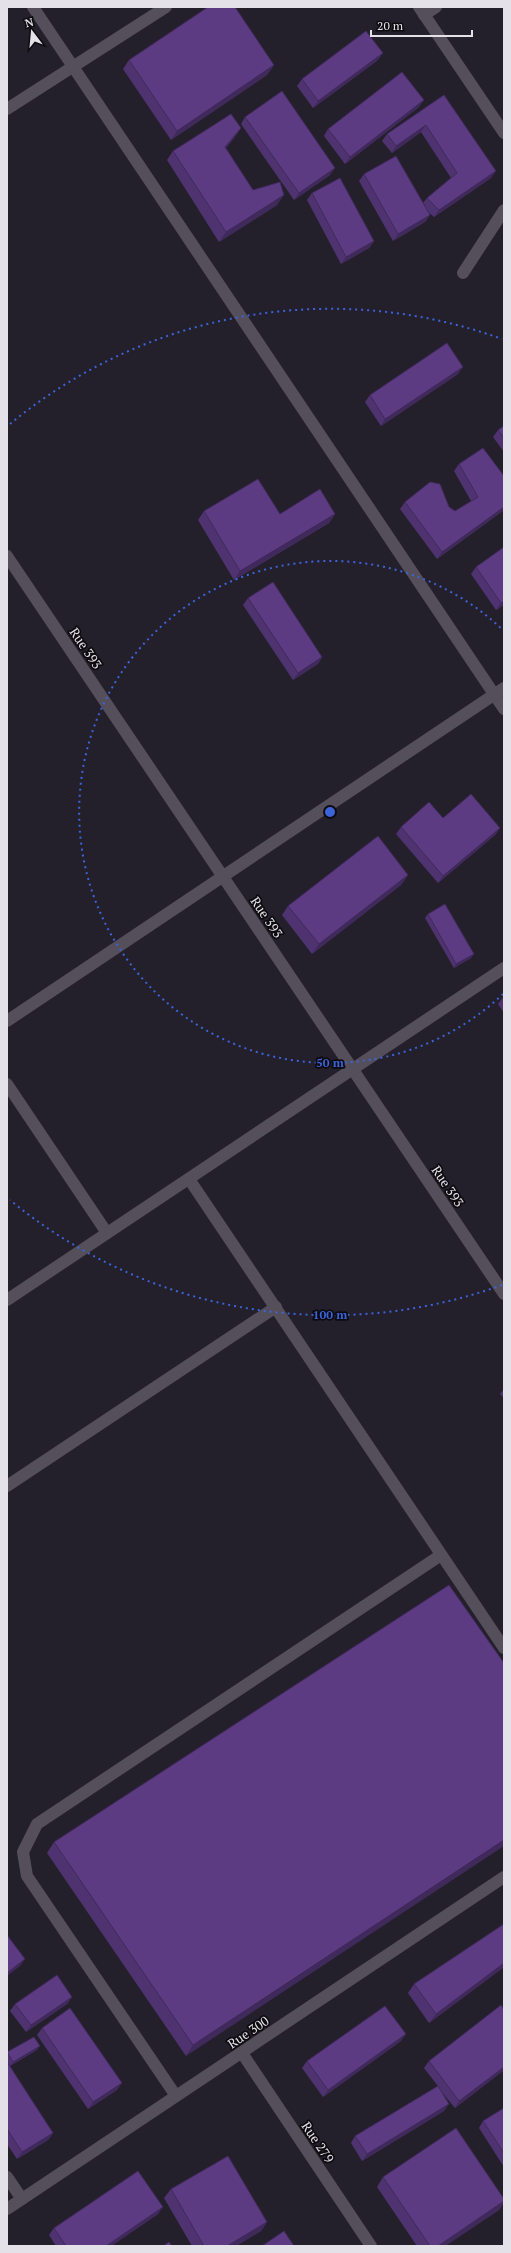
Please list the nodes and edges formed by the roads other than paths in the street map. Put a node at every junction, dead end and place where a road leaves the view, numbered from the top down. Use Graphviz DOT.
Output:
graph roads {
  1 [pos="33,7"];
  2 [pos="166,7"];
  3 [pos="436,7"];
  4 [pos="422,11"];
  5 [pos="72,67"];
  6 [pos="7,108"];
  7 [pos="504,133"];
  8 [pos="504,210"];
  9 [pos="463,273"];
  10 [pos="7,556"];
  11 [pos="499,691"];
  12 [pos="504,708"];
  13 [pos="223,876"];
  14 [pos="504,968"];
  15 [pos="7,1020"];
  16 [pos="353,1069"];
  17 [pos="7,1084"];
  18 [pos="189,1178"];
  19 [pos="107,1233"];
  20 [pos="504,1294"];
  21 [pos="7,1300"];
  22 [pos="276,1307"];
  23 [pos="7,1486"];
  24 [pos="441,1555"];
  25 [pos="504,1648"];
  26 [pos="504,1877"];
  27 [pos="242,2053"];
  28 [pos="176,2096"];
  29 [pos="7,2177"];
  30 [pos="22,2199"];
  31 [pos="7,2208"];
  32 [pos="371,2246"];
  1 -- 5 [label="street"];
  2 -- 5 [label="street"];
  3 -- 4 [label="street"];
  4 -- 7 [label="street"];
  5 -- 6 [label="street"];
  5 -- 11 [label="street"];
  8 -- 9 [label="street"];
  10 -- 13 [label="street, Rue 393"];
  11 -- 12 [label="street"];
  11 -- 13 [label="street"];
  13 -- 15 [label="street"];
  13 -- 16 [label="street, Rue 393"];
  14 -- 16 [label="street"];
  16 -- 18 [label="street"];
  16 -- 20 [label="street, Rue 393"];
  17 -- 19 [label="street"];
  18 -- 19 [label="street"];
  18 -- 22 [label="street"];
  19 -- 21 [label="street"];
  22 -- 23 [label="street"];
  22 -- 24 [label="street"];
  24 -- 25 [label="street"];
  24 -- 28 [label="street"];
  26 -- 27 [label="street, Rue 300"];
  27 -- 28 [label="street, Rue 300"];
  27 -- 32 [label="street, Rue 279"];
  28 -- 30 [label="street, Rue 300"];
  29 -- 30 [label="street"];
  30 -- 31 [label="street, Rue 300"];
}
